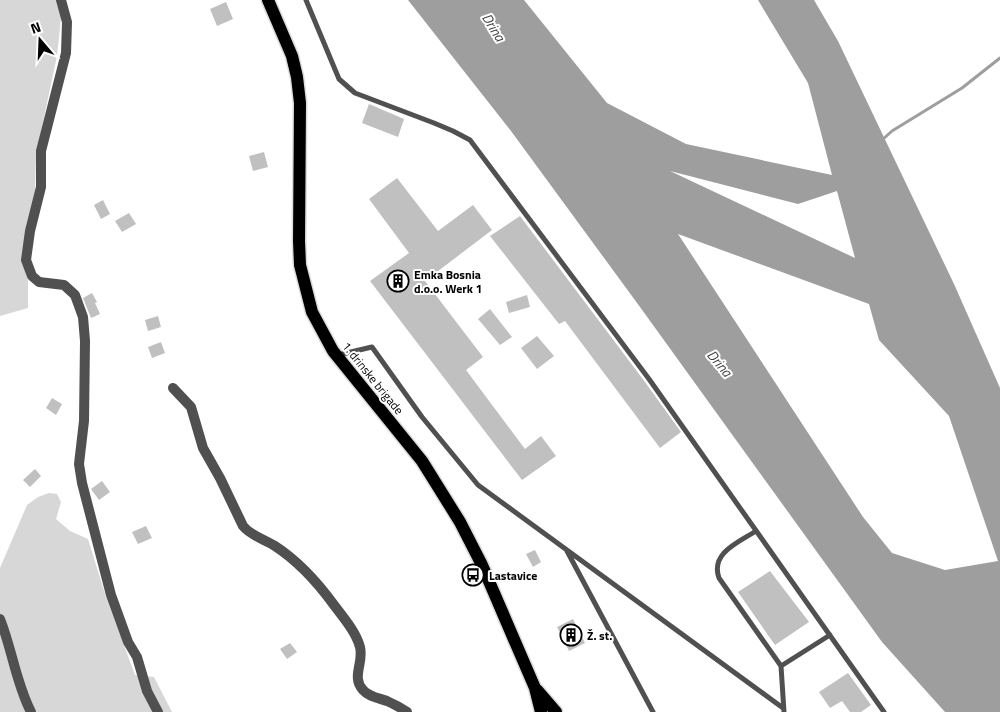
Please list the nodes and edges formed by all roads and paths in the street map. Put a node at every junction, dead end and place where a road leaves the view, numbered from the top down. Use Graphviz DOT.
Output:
graph roads {
  1 [pos="61,0"];
  2 [pos="268,0"];
  3 [pos="306,0"];
  4 [pos="337,356"];
  5 [pos="173,388"];
  6 [pos="756,531"];
  7 [pos="566,549"];
  8 [pos="0,619"];
  9 [pos="830,635"];
  10 [pos="781,666"];
  11 [pos="535,688"];
  12 [pos="783,710"];
  13 [pos="31,712"];
  14 [pos="158,712"];
  15 [pos="407,712"];
  16 [pos="540,712"];
  17 [pos="556,712"];
  18 [pos="653,712"];
  19 [pos="884,712"];
  1 -- 14 [label="street"];
  2 -- 4 [label="main road, 1. drinske brigade"];
  3 -- 6 [label="lane"];
  4 -- 7 [label="lane"];
  4 -- 11 [label="main road, 1. drinske brigade"];
  5 -- 15 [label="street"];
  6 -- 9 [label="lane"];
  6 -- 10 [label="lane"];
  7 -- 12 [label="lane"];
  7 -- 18 [label="lane"];
  8 -- 13 [label="street"];
  9 -- 10 [label="lane"];
  9 -- 19 [label="lane"];
  10 -- 12 [label="lane"];
  11 -- 16 [label="main road"];
  11 -- 17 [label="main road"];
}
